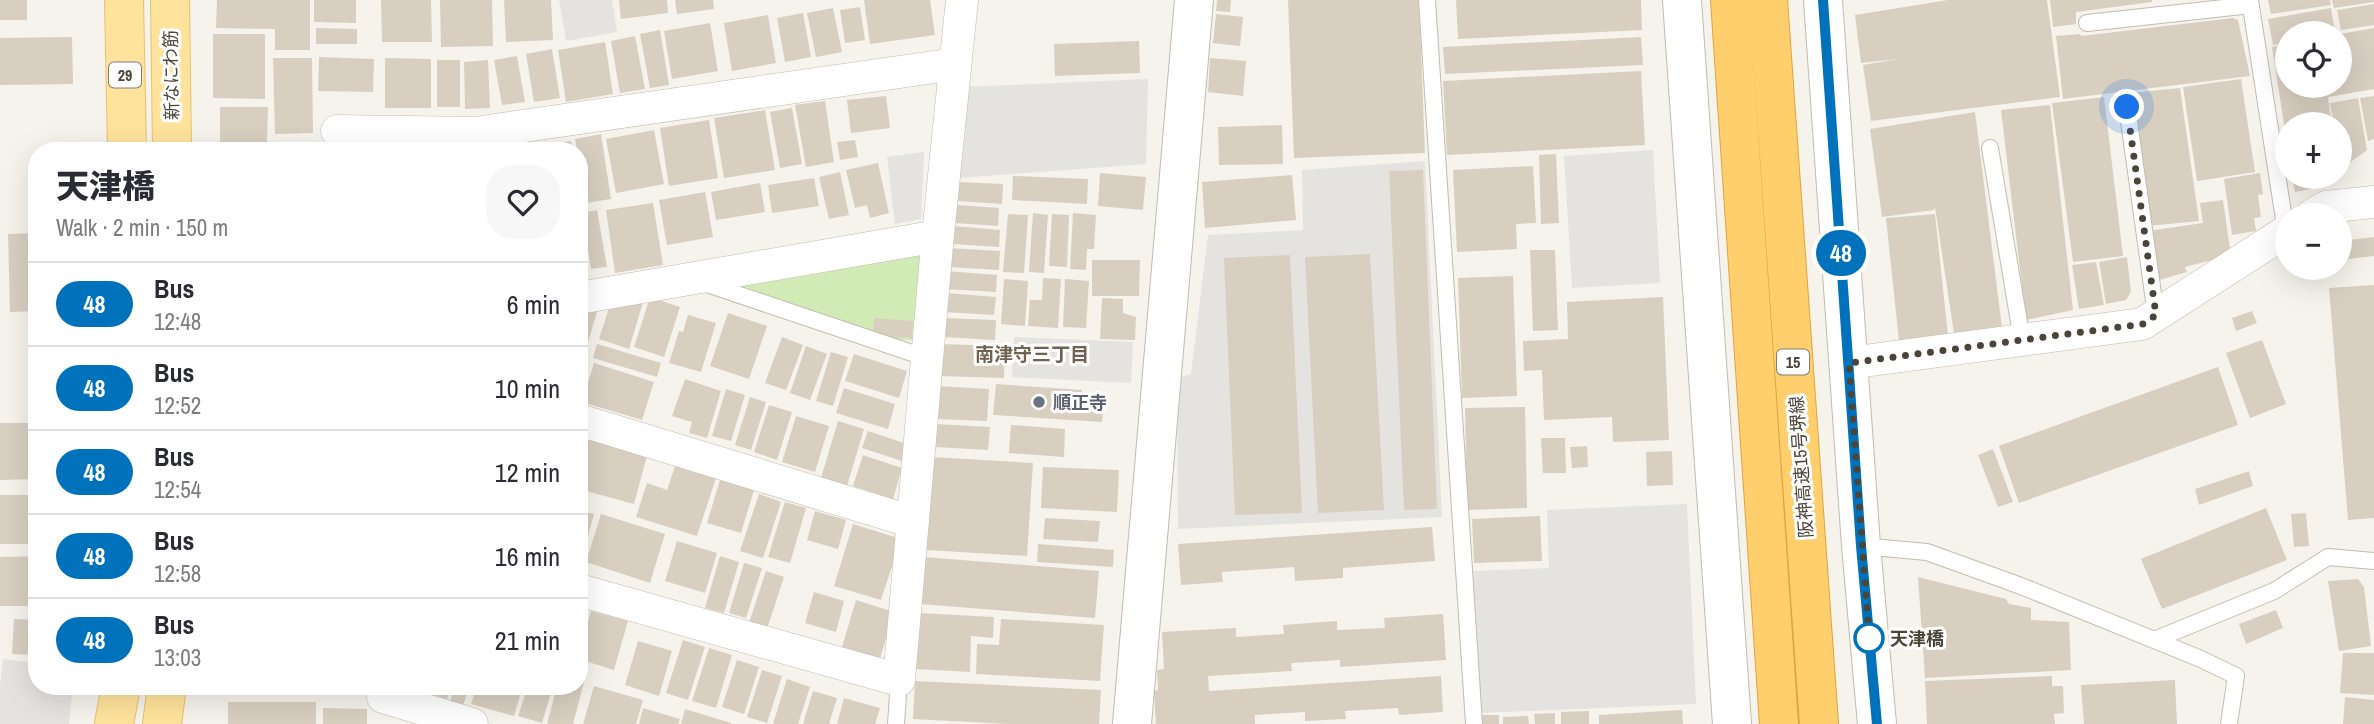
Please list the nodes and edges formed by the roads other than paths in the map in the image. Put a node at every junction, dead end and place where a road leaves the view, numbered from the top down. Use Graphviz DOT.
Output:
graph roads {
  1 [pos="124,0"];
  2 [pos="170,0"];
  3 [pos="961,0"];
  4 [pos="1194,0"];
  5 [pos="1427,0"];
  6 [pos="1682,0"];
  7 [pos="1730,0"];
  8 [pos="1768,0"];
  9 [pos="1823,0"];
  10 [pos="2250,3"];
  11 [pos="2087,23"];
  12 [pos="955,64"];
  13 [pos="2127,107"];
  14 [pos="337,131"];
  15 [pos="127,142"];
  16 [pos="172,142"];
  17 [pos="1990,148"];
  18 [pos="2374,202"];
  19 [pos="2282,203"];
  20 [pos="2352,204"];
  21 [pos="938,236"];
  22 [pos="2275,240"];
  23 [pos="691,279"];
  24 [pos="588,296"];
  25 [pos="2156,315"];
  26 [pos="2022,340"];
  27 [pos="927,359"];
  28 [pos="1849,363"];
  29 [pos="588,423"];
  30 [pos="913,522"];
  31 [pos="1861,546"];
  32 [pos="2374,561"];
  33 [pos="588,593"];
  34 [pos="2154,640"];
  35 [pos="899,680"];
  36 [pos="119,695"];
  37 [pos="166,695"];
  38 [pos="383,697"];
  39 [pos="114,724"];
  40 [pos="162,724"];
  41 [pos="472,724"];
  42 [pos="896,724"];
  43 [pos="1132,724"];
  44 [pos="1474,724"];
  45 [pos="1732,724"];
  46 [pos="1779,724"];
  47 [pos="1819,724"];
  48 [pos="1877,724"];
  49 [pos="2229,724"];
  1 -- 15 [label="main road, 29"];
  2 -- 16 [label="main road, 新なにわ筋"];
  3 -- 12 [label="street"];
  4 -- 43 [label="street"];
  5 -- 44 [label="lane"];
  6 -- 45 [label="street"];
  7 -- 46 [label="highway, 15"];
  8 -- 47 [label="highway, 阪神高速15号堺線 / 15"];
  9 -- 28 [label="street"];
  10 -- 11 [label="lane"];
  10 -- 19 [label="lane"];
  12 -- 14 [label="street"];
  12 -- 21 [label="street"];
  13 -- 25 [label="lane"];
  17 -- 26 [label="lane"];
  18 -- 20 [label="street"];
  21 -- 23 [label="street"];
  21 -- 27 [label="street"];
  22 -- 25 [label="street"];
  23 -- 24 [label="street"];
  23 -- 27 [label="lane"];
  25 -- 26 [label="street"];
  26 -- 28 [label="street"];
  27 -- 30 [label="street"];
  28 -- 31 [label="street"];
  29 -- 30 [label="street"];
  30 -- 35 [label="street"];
  31 -- 34 [label="lane"];
  31 -- 48 [label="street"];
  32 -- 34 [label="lane"];
  33 -- 35 [label="street"];
  34 -- 49 [label="lane"];
  35 -- 42 [label="lane"];
  36 -- 39 [label="main road"];
  37 -- 40 [label="main road"];
  38 -- 41 [label="street"];
}
